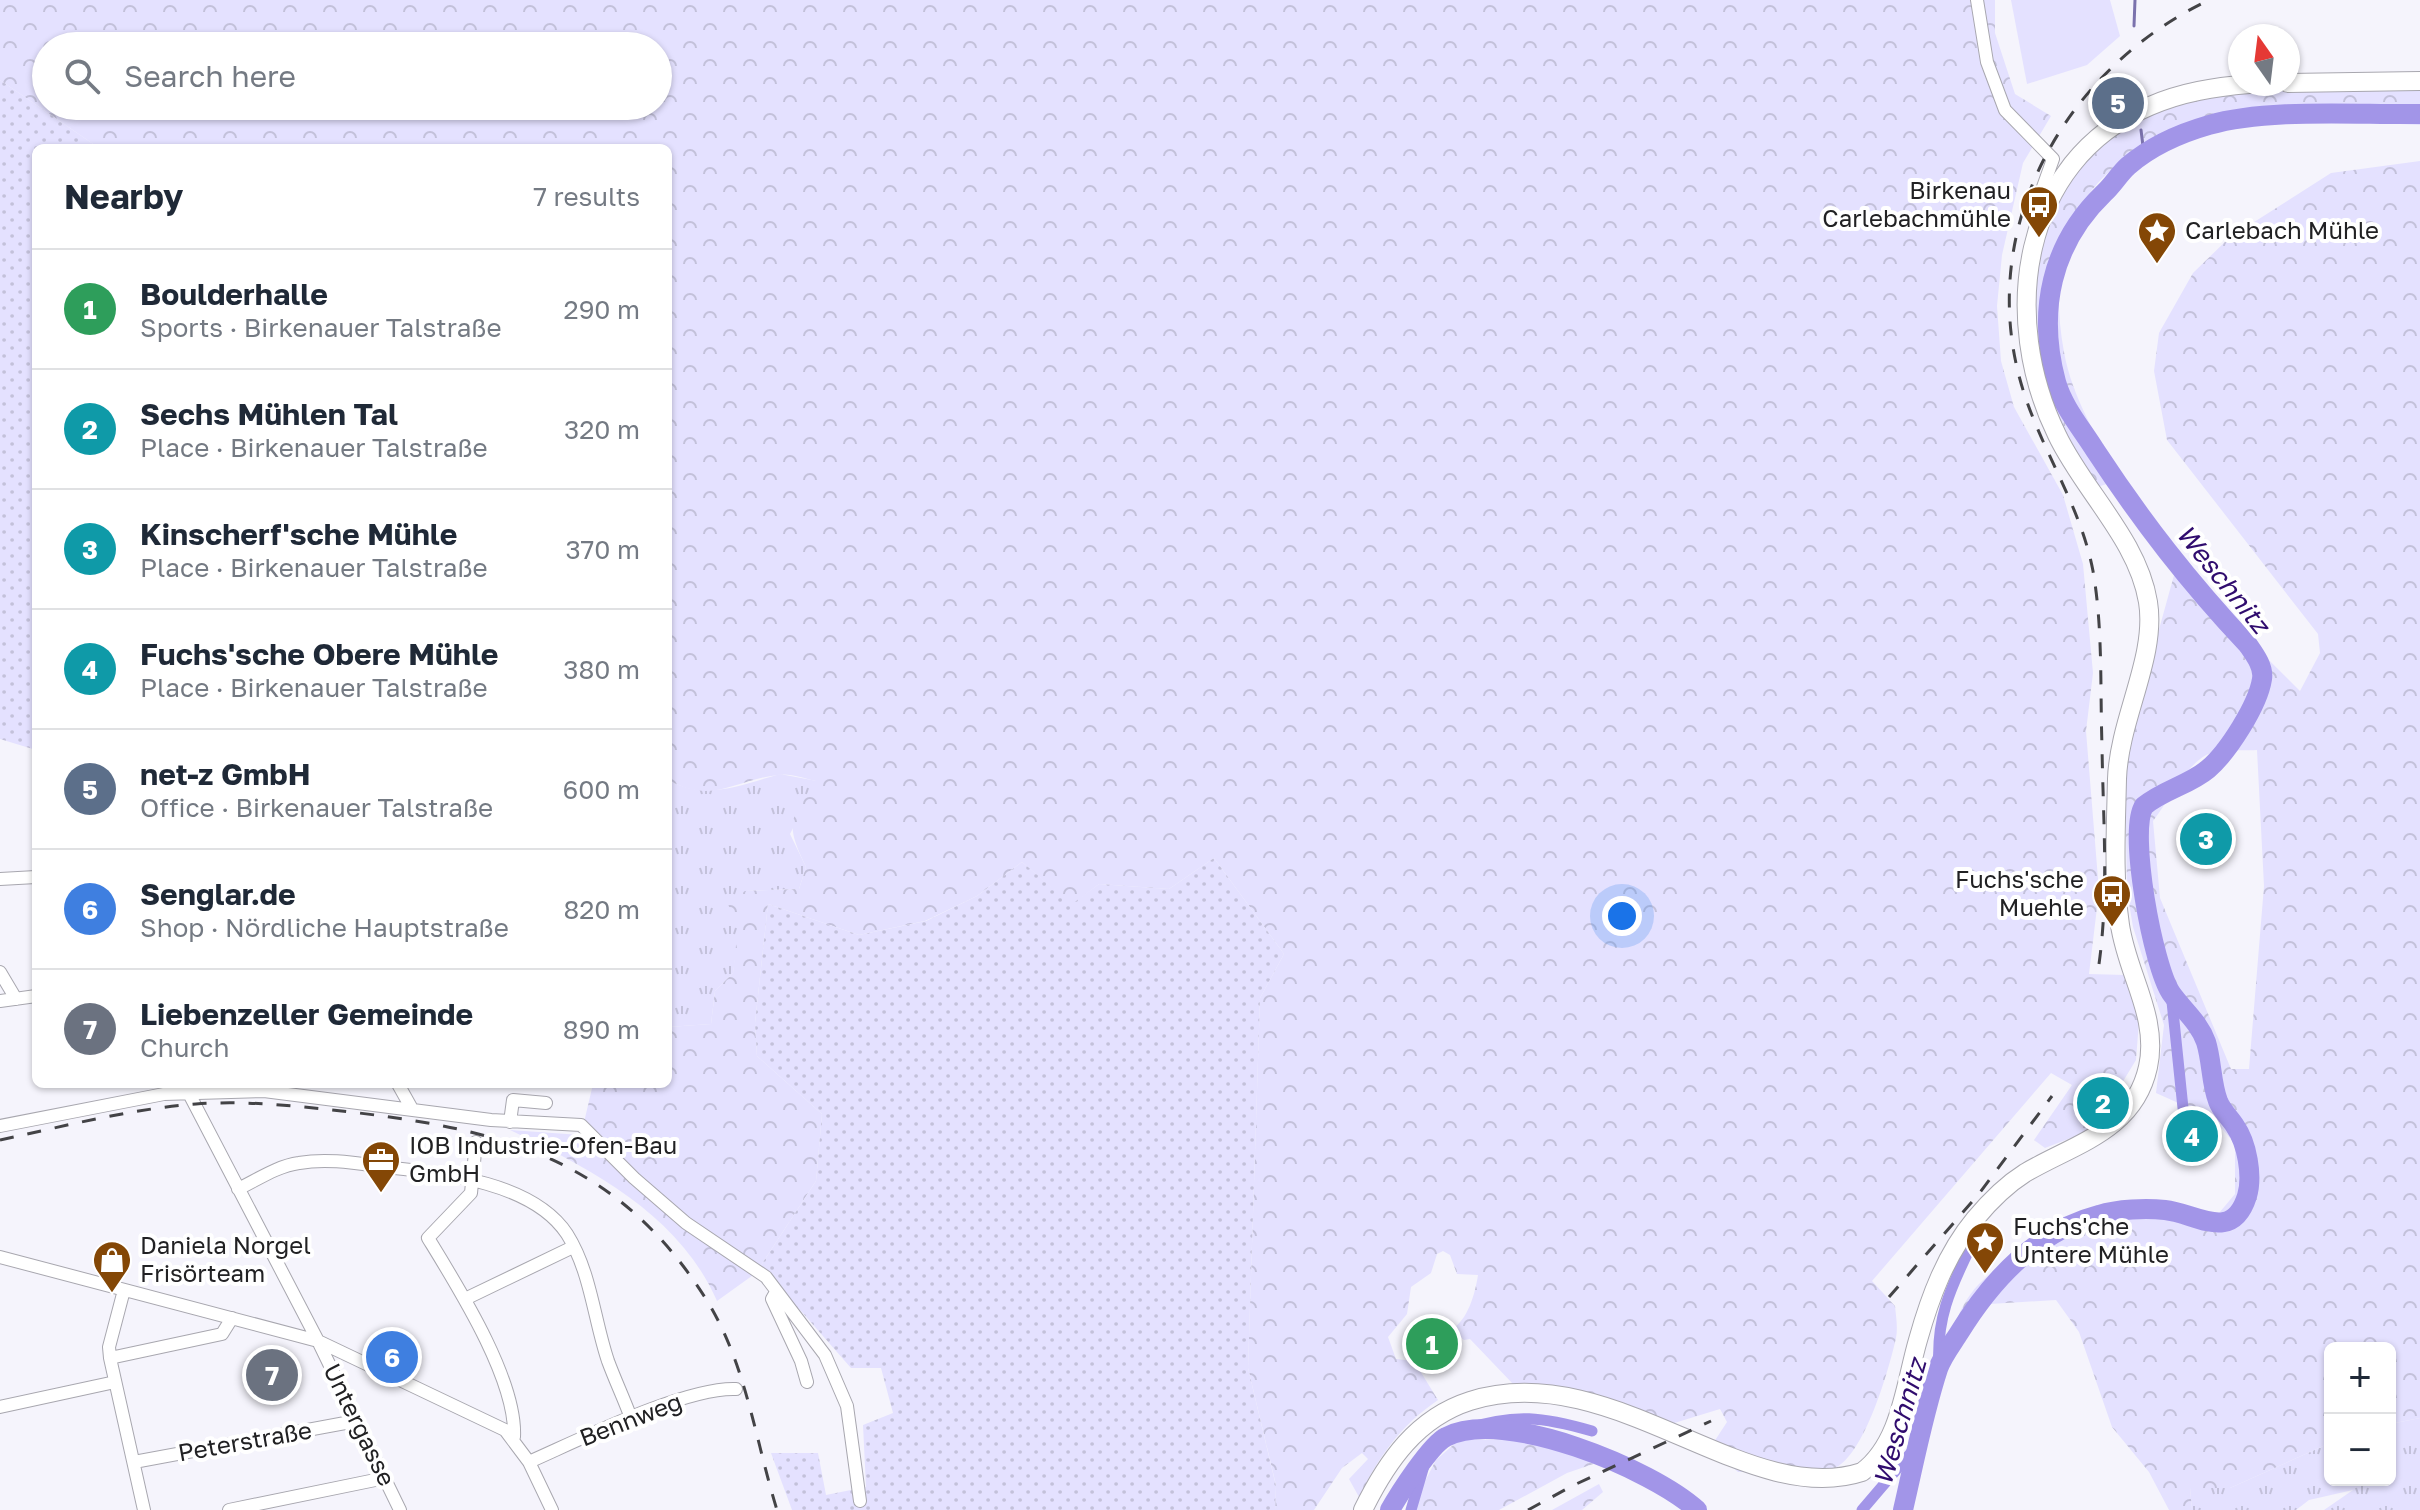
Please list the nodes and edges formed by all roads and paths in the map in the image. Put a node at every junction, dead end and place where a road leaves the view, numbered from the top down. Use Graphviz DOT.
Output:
graph roads {
  1 [pos="1977,0"];
  2 [pos="2420,81"];
  3 [pos="2300,83"];
  4 [pos="2228,86"];
  5 [pos="2044,209"];
  6 [pos="32,877"];
  7 [pos="0,879"];
  8 [pos="0,972"];
  9 [pos="32,997"];
  10 [pos="16,999"];
  11 [pos="0,1001"];
  12 [pos="186,1088"];
  13 [pos="400,1088"];
  14 [pos="546,1103"];
  15 [pos="412,1109"];
  16 [pos="510,1122"];
  17 [pos="0,1126"];
  18 [pos="476,1142"];
  19 [pos="472,1180"];
  20 [pos="238,1189"];
  21 [pos="573,1247"];
  22 [pos="0,1257"];
  23 [pos="124,1290"];
  24 [pos="776,1292"];
  25 [pos="465,1299"];
  26 [pos="232,1318"];
  27 [pos="318,1341"];
  28 [pos="110,1358"];
  29 [pos="115,1382"];
  30 [pos="807,1382"];
  31 [pos="736,1389"];
  32 [pos="0,1407"];
  33 [pos="631,1418"];
  34 [pos="356,1421"];
  35 [pos="514,1437"];
  36 [pos="134,1462"];
  37 [pos="529,1462"];
  38 [pos="1706,1467"];
  39 [pos="385,1478"];
  40 [pos="1795,1494"];
  41 [pos="295,1496"];
  42 [pos="860,1501"];
  43 [pos="144,1510"];
  44 [pos="229,1510"];
  45 [pos="298,1510"];
  46 [pos="400,1510"];
  47 [pos="552,1510"];
  48 [pos="1363,1510"];
  1 -- 5 [label="street"];
  2 -- 3 [label="main road"];
  4 -- 5 [label="main road"];
  5 -- 40 [label="main road"];
  6 -- 7 [label="street"];
  8 -- 10 [label="street"];
  9 -- 10 [label="street"];
  10 -- 11 [label="street"];
  12 -- 15 [label="street"];
  12 -- 17 [label="street"];
  12 -- 20 [label="street, Untergasse"];
  13 -- 15 [label="street"];
  14 -- 16 [label="street"];
  15 -- 16 [label="street"];
  16 -- 24 [label="street"];
  18 -- 19 [label="street"];
  19 -- 20 [label="street"];
  19 -- 21 [label="street"];
  19 -- 25 [label="street"];
  20 -- 27 [label="street, Untergasse"];
  21 -- 25 [label="street"];
  21 -- 33 [label="street"];
  22 -- 23 [label="street"];
  23 -- 26 [label="street"];
  23 -- 28 [label="street"];
  24 -- 30 [label="street"];
  24 -- 42 [label="street"];
  25 -- 35 [label="street"];
  26 -- 27 [label="street"];
  26 -- 28 [label="street"];
  27 -- 34 [label="street, Untergasse"];
  27 -- 35 [label="street"];
  28 -- 29 [label="street"];
  29 -- 32 [label="street"];
  29 -- 36 [label="street"];
  31 -- 33 [label="street, Bennweg"];
  33 -- 37 [label="street, Bennweg"];
  34 -- 36 [label="street, Peterstraße"];
  34 -- 39 [label="street, Untergasse"];
  35 -- 37 [label="street"];
  36 -- 43 [label="street"];
  37 -- 47 [label="street"];
  38 -- 48 [label="main road"];
  39 -- 41 [label="street"];
  39 -- 46 [label="street, Untergasse"];
  41 -- 44 [label="street"];
  41 -- 45 [label="street"];
}
